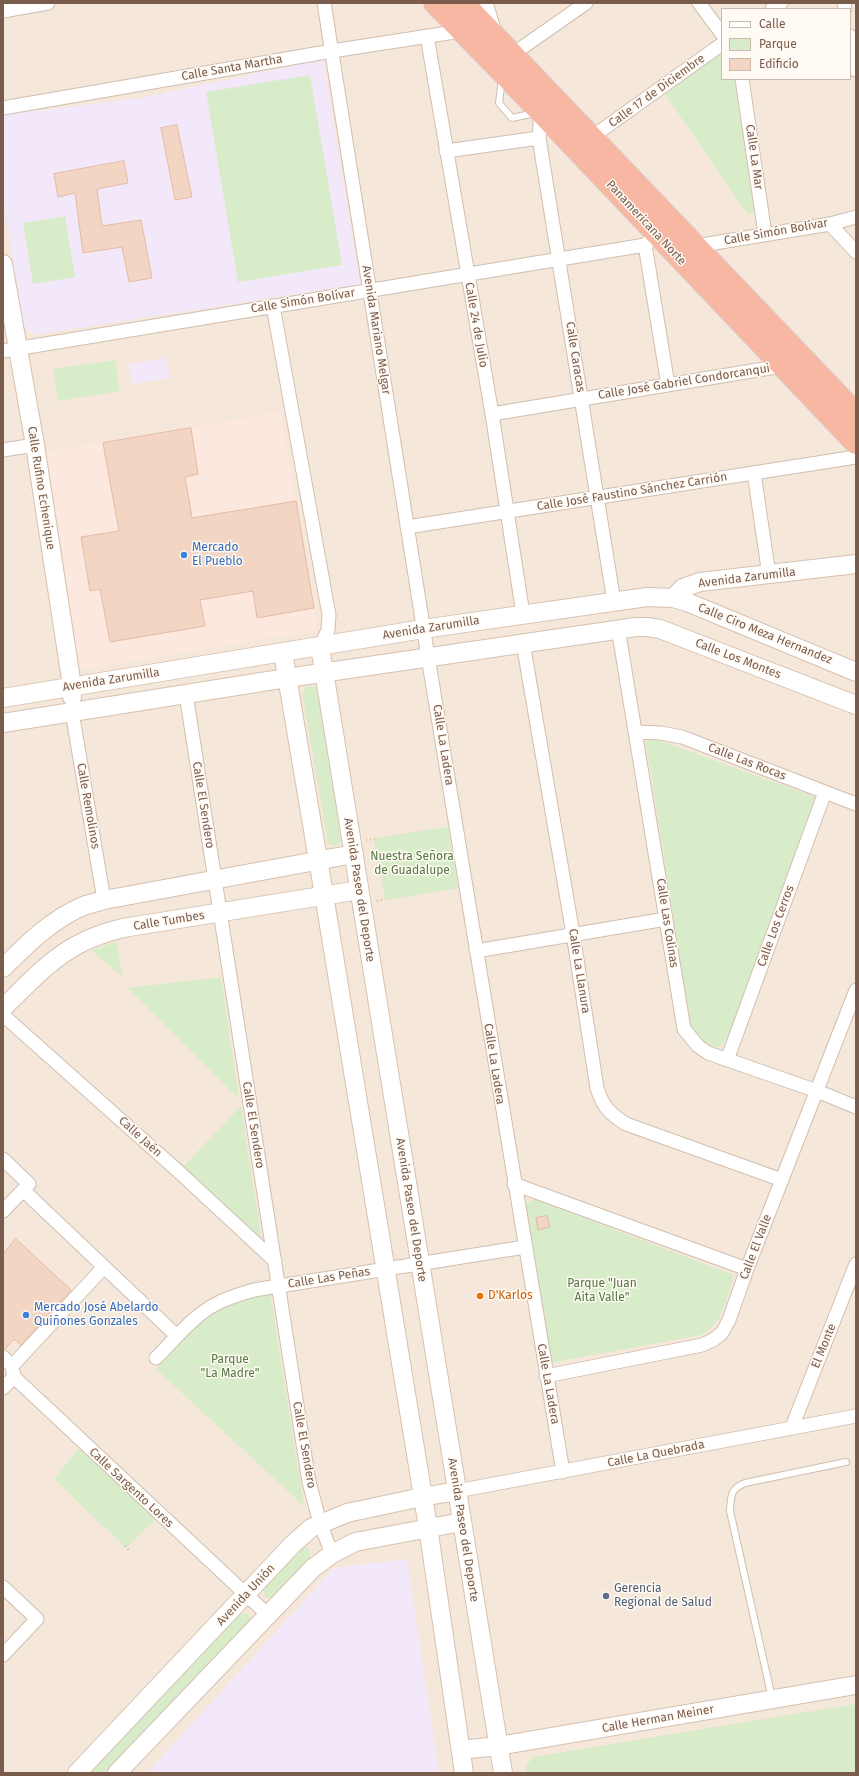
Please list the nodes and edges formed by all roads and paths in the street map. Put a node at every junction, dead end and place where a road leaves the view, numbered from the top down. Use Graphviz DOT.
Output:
graph roads {
  1 [pos="48,3"];
  2 [pos="324,3"];
  3 [pos="434,3"];
  4 [pos="463,3"];
  5 [pos="486,3"];
  6 [pos="586,3"];
  7 [pos="699,3"];
  8 [pos="3,11"];
  9 [pos="461,31"];
  10 [pos="721,33"];
  11 [pos="427,36"];
  12 [pos="496,37"];
  13 [pos="851,41"];
  14 [pos="721,45"];
  15 [pos="332,51"];
  16 [pos="513,54"];
  17 [pos="856,65"];
  18 [pos="742,80"];
  19 [pos="3,108"];
  20 [pos="541,112"];
  21 [pos="539,138"];
  22 [pos="592,138"];
  23 [pos="446,151"];
  24 [pos="856,217"];
  25 [pos="830,224"];
  26 [pos="765,234"];
  27 [pos="650,239"];
  28 [pos="696,246"];
  29 [pos="856,252"];
  30 [pos="559,259"];
  31 [pos="3,264"];
  32 [pos="467,274"];
  33 [pos="370,290"];
  34 [pos="273,306"];
  35 [pos="10,350"];
  36 [pos="782,366"];
  37 [pos="668,385"];
  38 [pos="582,399"];
  39 [pos="492,414"];
  40 [pos="856,414"];
  41 [pos="856,443"];
  42 [pos="35,445"];
  43 [pos="3,450"];
  44 [pos="856,457"];
  45 [pos="754,473"];
  46 [pos="598,498"];
  47 [pos="506,512"];
  48 [pos="407,527"];
  49 [pos="855,565"];
  50 [pos="769,575"];
  51 [pos="673,598"];
  52 [pos="614,602"];
  53 [pos="523,614"];
  54 [pos="618,628"];
  55 [pos="423,629"];
  56 [pos="523,643"];
  57 [pos="320,647"];
  58 [pos="283,653"];
  59 [pos="428,657"];
  60 [pos="324,672"];
  61 [pos="856,672"];
  62 [pos="287,678"];
  63 [pos="72,686"];
  64 [pos="186,694"];
  65 [pos="3,698"];
  66 [pos="856,705"];
  67 [pos="72,712"];
  68 [pos="3,723"];
  69 [pos="635,732"];
  70 [pos="825,792"];
  71 [pos="856,804"];
  72 [pos="354,854"];
  73 [pos="318,861"];
  74 [pos="215,880"];
  75 [pos="359,890"];
  76 [pos="324,895"];
  77 [pos="104,900"];
  78 [pos="220,913"];
  79 [pos="666,920"];
  80 [pos="573,934"];
  81 [pos="476,951"];
  82 [pos="3,968"];
  83 [pos="856,990"];
  84 [pos="3,1008"];
  85 [pos="3,1015"];
  86 [pos="727,1060"];
  87 [pos="817,1091"];
  88 [pos="856,1107"];
  89 [pos="3,1159"];
  90 [pos="782,1180"];
  91 [pos="514,1184"];
  92 [pos="26,1187"];
  93 [pos="3,1210"];
  94 [pos="525,1247"];
  95 [pos="275,1260"];
  96 [pos="420,1264"];
  97 [pos="856,1264"];
  98 [pos="104,1267"];
  99 [pos="386,1269"];
  100 [pos="748,1269"];
  101 [pos="279,1286"];
  102 [pos="852,1288"];
  103 [pos="177,1336"];
  104 [pos="156,1358"];
  105 [pos="10,1366"];
  106 [pos="546,1376"];
  107 [pos="3,1388"];
  108 [pos="856,1416"];
  109 [pos="792,1427"];
  110 [pos="846,1462"];
  111 [pos="562,1472"];
  112 [pos="457,1492"];
  113 [pos="422,1497"];
  114 [pos="462,1522"];
  115 [pos="320,1523"];
  116 [pos="428,1527"];
  117 [pos="125,1546"];
  118 [pos="129,1550"];
  119 [pos="332,1554"];
  120 [pos="3,1587"];
  121 [pos="245,1596"];
  122 [pos="267,1614"];
  123 [pos="3,1655"];
  124 [pos="856,1685"];
  125 [pos="772,1700"];
  126 [pos="498,1746"];
  127 [pos="461,1750"];
  128 [pos="77,1773"];
  129 [pos="118,1773"];
  130 [pos="464,1773"];
  131 [pos="502,1773"];
  1 -- 8 [label="street"];
  2 -- 15 [label="street, Avenida Mariano Melgar"];
  3 -- 9 [label="highway, Panamericana Norte"];
  4 -- 12 [label="highway, Panamericana Norte"];
  5 -- 12 [label="street"];
  6 -- 16 [label="street"];
  7 -- 10 [label="street"];
  9 -- 11 [label="street, Calle Santa Martha"];
  9 -- 20 [label="highway, Panamericana Norte"];
  11 -- 15 [label="street, Calle Santa Martha"];
  11 -- 23 [label="street, Calle 24 de Julio"];
  12 -- 16 [label="highway, Panamericana Norte"];
  13 -- 17 [label="street"];
  14 -- 22 [label="street, Calle 17 de Diciembre"];
  15 -- 19 [label="street, Calle Santa Martha"];
  15 -- 33 [label="street, Avenida Mariano Melgar"];
  16 -- 22 [label="highway, Panamericana Norte"];
  18 -- 26 [label="street, Calle La Mar"];
  20 -- 21 [label="street, Calle Caracas"];
  20 -- 27 [label="highway, Panamericana Norte"];
  21 -- 23 [label="street"];
  21 -- 30 [label="street, Calle Caracas"];
  22 -- 28 [label="highway, Panamericana Norte"];
  23 -- 32 [label="street, Calle 24 de Julio"];
  24 -- 25 [label="street, Calle Simón Bolívar"];
  25 -- 26 [label="street, Calle Simón Bolívar"];
  25 -- 29 [label="street"];
  26 -- 28 [label="street, Calle Simón Bolívar"];
  27 -- 30 [label="street, Calle Simón Bolívar"];
  27 -- 36 [label="highway, Panamericana Norte"];
  27 -- 37 [label="street"];
  28 -- 40 [label="highway, Panamericana Norte"];
  30 -- 32 [label="street, Calle Simón Bolívar"];
  30 -- 38 [label="street, Calle Caracas"];
  31 -- 35 [label="main road, Calle Rufino Echenique"];
  32 -- 33 [label="street, Calle Simón Bolívar"];
  32 -- 39 [label="street, Calle 24 de Julio"];
  33 -- 34 [label="street, Calle Simón Bolívar"];
  33 -- 48 [label="street, Avenida Mariano Melgar"];
  34 -- 35 [label="street, Calle Simón Bolívar"];
  34 -- 57 [label="street"];
  35 -- 42 [label="main road, Calle Rufino Echenique"];
  36 -- 37 [label="street, Calle José Gabriel Condorcanqui"];
  36 -- 41 [label="highway, Panamericana Norte"];
  37 -- 38 [label="street, Calle José Gabriel Condorcanqui"];
  38 -- 39 [label="street, Calle José Gabriel Condorcanqui"];
  38 -- 46 [label="street, Calle Caracas"];
  39 -- 47 [label="street, Calle 24 de Julio"];
  42 -- 43 [label="street"];
  42 -- 63 [label="main road, Calle Rufino Echenique"];
  44 -- 45 [label="street, Calle José Faustino Sánchez Carrión"];
  45 -- 46 [label="street, Calle José Faustino Sánchez Carrión"];
  45 -- 50 [label="street"];
  46 -- 47 [label="street, Calle José Faustino Sánchez Carrión"];
  46 -- 52 [label="street, Calle Caracas"];
  47 -- 48 [label="street, Calle José Faustino Sánchez Carrión"];
  47 -- 53 [label="street, Calle 24 de Julio"];
  48 -- 55 [label="street, Avenida Mariano Melgar"];
  49 -- 50 [label="main road, Avenida Zarumilla"];
  50 -- 51 [label="main road, Avenida Zarumilla"];
  51 -- 52 [label="main road, Avenida Zarumilla"];
  51 -- 61 [label="main road, Calle Ciro Meza Hernandez"];
  52 -- 53 [label="main road, Avenida Zarumilla"];
  53 -- 55 [label="main road, Avenida Zarumilla"];
  54 -- 56 [label="main road"];
  54 -- 66 [label="main road, Calle Los Montes"];
  54 -- 69 [label="street, Calle Las Colinas"];
  55 -- 57 [label="main road, Avenida Zarumilla"];
  55 -- 59 [label="street, Avenida Mariano Melgar"];
  56 -- 59 [label="main road"];
  56 -- 80 [label="street, Calle La Llanura"];
  57 -- 58 [label="main road, Avenida Zarumilla"];
  57 -- 60 [label="main road, Avenida Paseo del Deporte"];
  58 -- 62 [label="main road"];
  58 -- 63 [label="main road, Avenida Zarumilla"];
  59 -- 60 [label="main road"];
  59 -- 81 [label="street, Calle La Ladera"];
  60 -- 62 [label="main road"];
  60 -- 72 [label="main road, Avenida Paseo del Deporte"];
  62 -- 64 [label="main road"];
  62 -- 73 [label="main road"];
  63 -- 65 [label="main road, Avenida Zarumilla"];
  63 -- 67 [label="main road, Calle Rufino Echenique"];
  64 -- 67 [label="main road"];
  64 -- 74 [label="street, Calle El Sendero"];
  67 -- 68 [label="main road"];
  67 -- 77 [label="street, Calle Remolinos"];
  69 -- 70 [label="street, Calle Las Rocas"];
  69 -- 79 [label="street, Calle Las Colinas"];
  70 -- 71 [label="street, Calle Las Rocas"];
  70 -- 86 [label="street, Calle Los Cerros"];
  72 -- 73 [label="main road"];
  72 -- 75 [label="main road, Avenida Paseo del Deporte"];
  73 -- 74 [label="main road"];
  73 -- 76 [label="main road"];
  74 -- 77 [label="main road"];
  74 -- 78 [label="street, Calle El Sendero"];
  75 -- 76 [label="main road, Calle Tumbes"];
  75 -- 96 [label="main road, Avenida Paseo del Deporte"];
  76 -- 78 [label="main road, Calle Tumbes"];
  76 -- 99 [label="main road"];
  77 -- 82 [label="main road"];
  78 -- 84 [label="main road, Calle Tumbes"];
  78 -- 95 [label="street, Calle El Sendero"];
  79 -- 80 [label="street"];
  79 -- 86 [label="street, Calle Las Colinas"];
  80 -- 81 [label="street"];
  80 -- 90 [label="street, Calle La Llanura"];
  81 -- 91 [label="street, Calle La Ladera"];
  83 -- 87 [label="street, Calle El Valle"];
  85 -- 95 [label="street, Calle Jaén"];
  86 -- 87 [label="street, Calle Las Colinas"];
  87 -- 88 [label="street, Calle Las Colinas"];
  87 -- 90 [label="street, Calle El Valle"];
  89 -- 92 [label="street"];
  90 -- 100 [label="street, Calle El Valle"];
  91 -- 94 [label="street, Calle La Ladera"];
  91 -- 100 [label="street"];
  92 -- 93 [label="street"];
  92 -- 98 [label="street"];
  94 -- 96 [label="street, Calle Las Peñas"];
  94 -- 106 [label="street, Calle La Ladera"];
  95 -- 101 [label="street, Calle El Sendero"];
  96 -- 99 [label="street, Calle Las Peñas"];
  96 -- 112 [label="main road, Avenida Paseo del Deporte"];
  97 -- 102 [label="street, El Monte"];
  98 -- 103 [label="street"];
  98 -- 105 [label="street"];
  99 -- 101 [label="street, Calle Las Peñas"];
  99 -- 113 [label="main road"];
  100 -- 106 [label="street, Calle El Valle"];
  101 -- 103 [label="street, Calle Las Peñas"];
  101 -- 115 [label="street, Calle El Sendero"];
  102 -- 109 [label="street, El Monte"];
  103 -- 104 [label="street, Calle Las Peñas"];
  105 -- 107 [label="street"];
  105 -- 121 [label="street, Calle Sargento Lores"];
  106 -- 111 [label="street, Calle La Ladera"];
  108 -- 109 [label="street, Calle La Quebrada"];
  109 -- 111 [label="street, Calle La Quebrada"];
  110 -- 125 [label="lane"];
  111 -- 112 [label="street, Calle La Quebrada"];
  112 -- 113 [label="main road, Avenida Unión"];
  112 -- 114 [label="main road, Avenida Paseo del Deporte"];
  113 -- 115 [label="main road, Avenida Unión"];
  113 -- 116 [label="main road"];
  114 -- 116 [label="main road"];
  114 -- 126 [label="main road, Avenida Paseo del Deporte"];
  115 -- 119 [label="street, Calle El Sendero"];
  115 -- 121 [label="main road, Avenida Unión"];
  116 -- 119 [label="main road"];
  116 -- 127 [label="main road"];
  117 -- 118 [label="path"];
  119 -- 122 [label="main road"];
  120 -- 123 [label="street"];
  121 -- 122 [label="street, Calle Sargento Lores"];
  121 -- 128 [label="main road, Avenida Unión"];
  122 -- 129 [label="main road"];
  124 -- 125 [label="main road, Calle Herman Meiner"];
  125 -- 126 [label="main road, Calle Herman Meiner"];
  126 -- 127 [label="main road, Calle Herman Meiner"];
  126 -- 131 [label="main road, Avenida Paseo del Deporte"];
  127 -- 130 [label="main road"];
}
